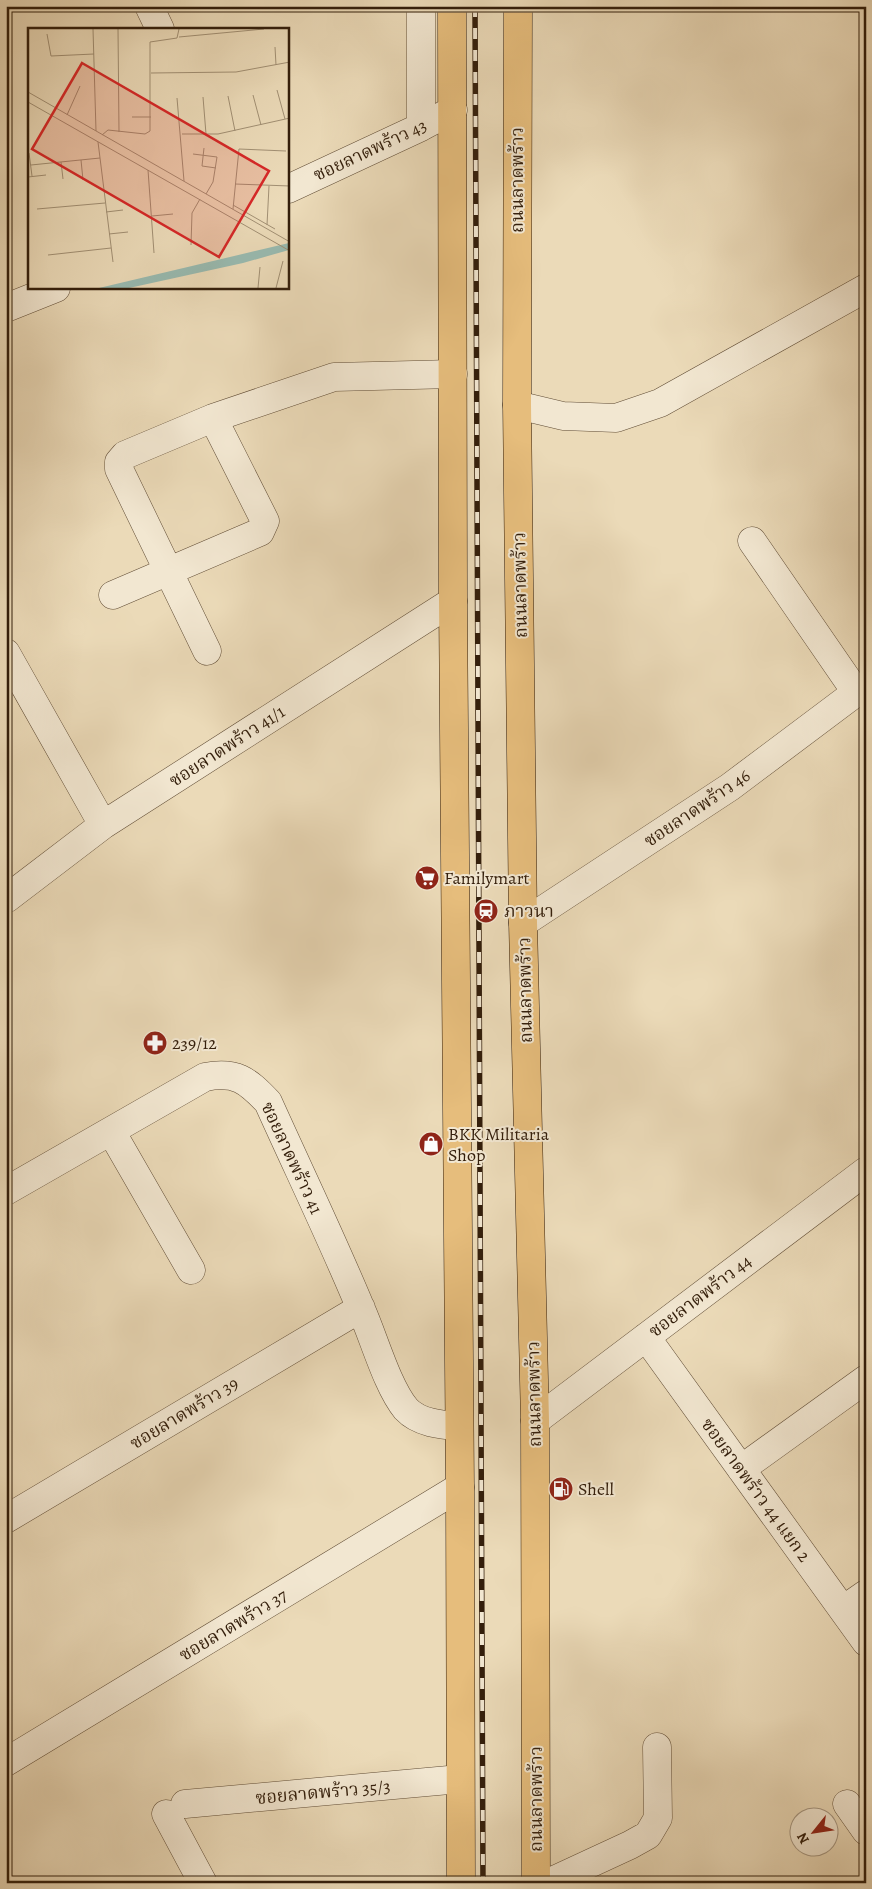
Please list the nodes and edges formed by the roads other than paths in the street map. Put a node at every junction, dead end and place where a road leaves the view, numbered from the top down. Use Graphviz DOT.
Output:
graph roads {
  1 [pos="149,6"];
  2 [pos="421,6"];
  3 [pos="452,6"];
  4 [pos="518,6"];
  5 [pos="160,28"];
  6 [pos="453,110"];
  7 [pos="421,128"];
  8 [pos="289,189"];
  9 [pos="866,288"];
  10 [pos="54,289"];
  11 [pos="6,308"];
  12 [pos="453,374"];
  13 [pos="517,405"];
  14 [pos="213,418"];
  15 [pos="752,541"];
  16 [pos="168,570"];
  17 [pos="113,595"];
  18 [pos="453,601"];
  19 [pos="207,651"];
  20 [pos="6,653"];
  21 [pos="861,689"];
  22 [pos="103,825"];
  23 [pos="6,899"];
  24 [pos="523,923"];
  25 [pos="111,1131"];
  26 [pos="866,1171"];
  27 [pos="6,1191"];
  28 [pos="191,1270"];
  29 [pos="361,1308"];
  30 [pos="646,1337"];
  31 [pos="866,1379"];
  32 [pos="535,1421"];
  33 [pos="459,1426"];
  34 [pos="741,1469"];
  35 [pos="460,1487"];
  36 [pos="6,1519"];
  37 [pos="866,1594"];
  38 [pos="842,1610"];
  39 [pos="866,1642"];
  40 [pos="656,1747"];
  41 [pos="6,1762"];
  42 [pos="460,1779"];
  43 [pos="847,1804"];
  44 [pos="866,1831"];
  45 [pos="203,1883"];
  46 [pos="460,1883"];
  47 [pos="536,1883"];
  48 [pos="548,1883"];
  1 -- 5 [label="street"];
  2 -- 7 [label="street"];
  3 -- 6 [label="main road"];
  4 -- 13 [label="main road, ถนนลาดพร้าว"];
  6 -- 7 [label="street, ซอยลาดพร้าว 43"];
  6 -- 12 [label="main road"];
  7 -- 8 [label="street, ซอยลาดพร้าว 43"];
  9 -- 13 [label="street"];
  10 -- 11 [label="street"];
  12 -- 14 [label="street"];
  12 -- 18 [label="main road"];
  13 -- 24 [label="main road, ถนนลาดพร้าว"];
  14 -- 16 [label="street"];
  14 -- 16 [label="street"];
  15 -- 21 [label="street"];
  16 -- 17 [label="street"];
  16 -- 19 [label="street"];
  18 -- 22 [label="street, ซอยลาดพร้าว 41/1"];
  18 -- 33 [label="main road"];
  20 -- 22 [label="street"];
  21 -- 24 [label="street, ซอยลาดพร้าว 46"];
  22 -- 23 [label="street, ซอยลาดพร้าว 41/1"];
  24 -- 32 [label="main road, ถนนลาดพร้าว"];
  25 -- 27 [label="street, ซอยลาดพร้าว 41"];
  25 -- 28 [label="street"];
  25 -- 29 [label="street, ซอยลาดพร้าว 41"];
  26 -- 30 [label="street, ซอยลาดพร้าว 44"];
  29 -- 33 [label="street, ซอยลาดพร้าว 41"];
  29 -- 36 [label="street, ซอยลาดพร้าว 39"];
  30 -- 32 [label="street, ซอยลาดพร้าว 44"];
  30 -- 34 [label="street, ซอยลาดพร้าว 44 แยก 2"];
  31 -- 34 [label="street"];
  32 -- 47 [label="main road, ถนนลาดพร้าว"];
  33 -- 35 [label="main road"];
  34 -- 38 [label="street, ซอยลาดพร้าว 44 แยก 2"];
  35 -- 41 [label="street, ซอยลาดพร้าว 37"];
  35 -- 42 [label="main road"];
  37 -- 38 [label="street"];
  38 -- 39 [label="street, ซอยลาดพร้าว 44 แยก 2"];
  40 -- 48 [label="street"];
  42 -- 45 [label="street, ซอยลาดพร้าว 35/3"];
  42 -- 46 [label="main road"];
  43 -- 44 [label="street"];
}
